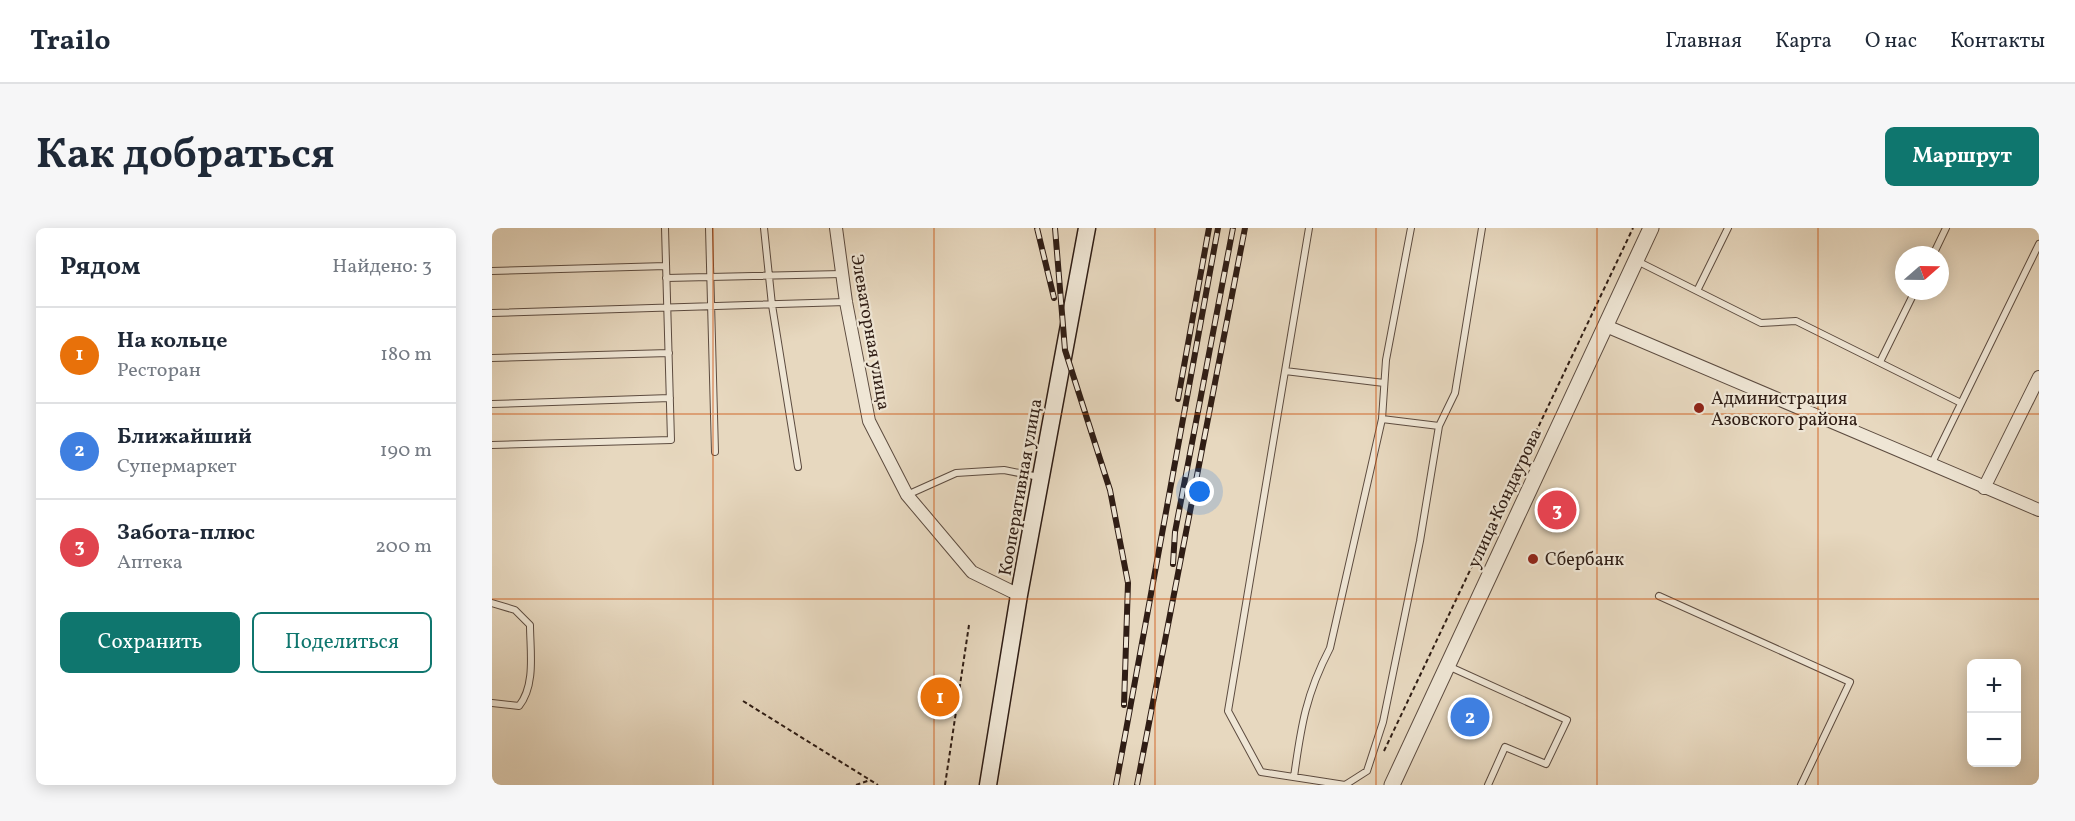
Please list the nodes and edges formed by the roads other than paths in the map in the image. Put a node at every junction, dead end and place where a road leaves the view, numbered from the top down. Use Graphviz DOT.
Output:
graph roads {
  1 [pos="665,228"];
  2 [pos="709,228"];
  3 [pos="764,228"];
  4 [pos="836,228"];
  5 [pos="1087,228"];
  6 [pos="1309,228"];
  7 [pos="1410,228"];
  8 [pos="1482,228"];
  9 [pos="1651,228"];
  10 [pos="1728,228"];
  11 [pos="1946,228"];
  12 [pos="2039,244"];
  13 [pos="1937,246"];
  14 [pos="1636,261"];
  15 [pos="666,266"];
  16 [pos="492,271"];
  17 [pos="842,274"];
  18 [pos="770,276"];
  19 [pos="711,277"];
  20 [pos="666,278"];
  21 [pos="1697,291"];
  22 [pos="1911,300"];
  23 [pos="846,302"];
  24 [pos="772,305"];
  25 [pos="667,308"];
  26 [pos="711,308"];
  27 [pos="492,314"];
  28 [pos="1606,326"];
  29 [pos="669,353"];
  30 [pos="492,358"];
  31 [pos="1880,362"];
  32 [pos="1285,371"];
  33 [pos="2039,377"];
  34 [pos="1384,383"];
  35 [pos="670,399"];
  36 [pos="1961,403"];
  37 [pos="492,404"];
  38 [pos="1382,419"];
  39 [pos="1439,426"];
  40 [pos="492,445"];
  41 [pos="715,452"];
  42 [pos="1930,465"];
  43 [pos="798,467"];
  44 [pos="1043,477"];
  45 [pos="1984,488"];
  46 [pos="907,495"];
  47 [pos="2039,510"];
  48 [pos="1019,596"];
  49 [pos="1659,596"];
  50 [pos="492,603"];
  51 [pos="1447,666"];
  52 [pos="492,703"];
  53 [pos="993,753"];
  54 [pos="1294,777"];
  55 [pos="980,785"];
  56 [pos="988,785"];
  57 [pos="1392,785"];
  58 [pos="1488,785"];
  59 [pos="1801,785"];
  1 -- 15 [label="lane"];
  2 -- 19 [label="lane"];
  3 -- 18 [label="lane"];
  4 -- 17 [label="street, Элеваторная улица"];
  5 -- 44 [label="main road, Кооперативная улица"];
  6 -- 32 [label="lane"];
  7 -- 34 [label="lane"];
  8 -- 39 [label="lane"];
  9 -- 14 [label="street, улица Кондаурова"];
  10 -- 21 [label="lane"];
  11 -- 13 [label="lane"];
  12 -- 36 [label="lane"];
  14 -- 21 [label="lane"];
  14 -- 28 [label="street, улица Кондаурова"];
  15 -- 16 [label="lane"];
  15 -- 20 [label="lane"];
  17 -- 18 [label="lane"];
  17 -- 23 [label="street, Элеваторная улица"];
  18 -- 19 [label="lane"];
  18 -- 24 [label="lane"];
  19 -- 20 [label="lane"];
  19 -- 26 [label="lane"];
  20 -- 25 [label="lane"];
  21 -- 31 [label="lane"];
  22 -- 31 [label="lane"];
  23 -- 24 [label="lane"];
  23 -- 46 [label="street, Элеваторная улица"];
  24 -- 26 [label="lane"];
  24 -- 43 [label="lane"];
  25 -- 26 [label="lane"];
  25 -- 27 [label="lane"];
  25 -- 29 [label="lane"];
  26 -- 41 [label="lane"];
  28 -- 42 [label="street"];
  28 -- 51 [label="street, улица Кондаурова"];
  29 -- 30 [label="lane"];
  29 -- 35 [label="lane"];
  31 -- 36 [label="lane"];
  32 -- 34 [label="lane"];
  32 -- 54 [label="lane"];
  33 -- 45 [label="street"];
  34 -- 38 [label="lane"];
  35 -- 37 [label="lane"];
  35 -- 40 [label="lane"];
  36 -- 42 [label="lane"];
  38 -- 39 [label="lane"];
  38 -- 54 [label="lane"];
  39 -- 54 [label="lane"];
  42 -- 45 [label="street"];
  44 -- 46 [label="lane"];
  44 -- 48 [label="main road, Кооперативная улица"];
  45 -- 47 [label="street"];
  46 -- 48 [label="street, Элеваторная улица"];
  48 -- 53 [label="main road, Кооперативная улица"];
  49 -- 59 [label="lane"];
  50 -- 52 [label="lane"];
  51 -- 57 [label="street, улица Кондаурова"];
  51 -- 58 [label="lane"];
  53 -- 55 [label="main road, Кооперативная улица"];
  53 -- 56 [label="main road, Кооперативная улица"];
}
